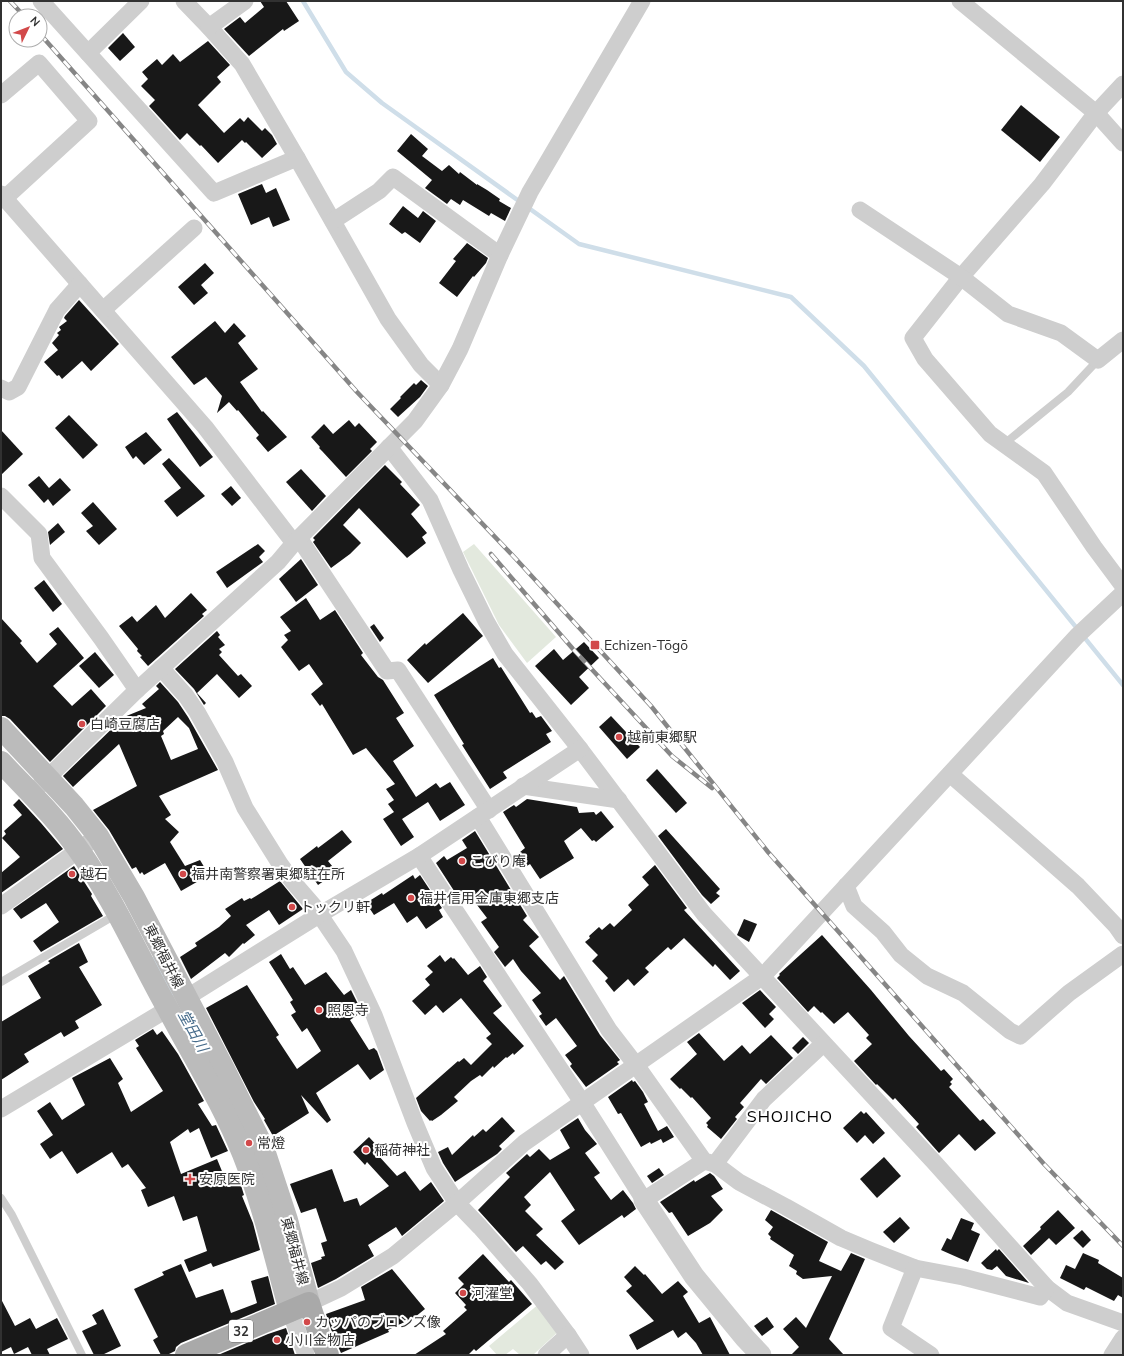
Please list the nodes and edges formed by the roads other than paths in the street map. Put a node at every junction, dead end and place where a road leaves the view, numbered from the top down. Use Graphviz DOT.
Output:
graph roads {
  1 [pos="41,1"];
  2 [pos="142,1"];
  3 [pos="184,1"];
  4 [pos="245,1"];
  5 [pos="642,1"];
  6 [pos="960,1"];
  7 [pos="209,27"];
  8 [pos="88,53"];
  9 [pos="1123,84"];
  10 [pos="1,95"];
  11 [pos="1096,113"];
  12 [pos="1123,143"];
  13 [pos="297,158"];
  14 [pos="3,196"];
  15 [pos="860,210"];
  16 [pos="333,221"];
  17 [pos="194,228"];
  18 [pos="500,255"];
  19 [pos="960,277"];
  20 [pos="80,284"];
  21 [pos="103,310"];
  22 [pos="1123,340"];
  23 [pos="1098,360"];
  24 [pos="441,385"];
  25 [pos="1,388"];
  26 [pos="1004,444"];
  27 [pos="389,447"];
  28 [pos="1,496"];
  29 [pos="297,540"];
  30 [pos="1123,586"];
  31 [pos="1123,593"];
  32 [pos="161,668"];
  33 [pos="137,690"];
  34 [pos="1,728"];
  35 [pos="580,749"];
  36 [pos="1,762"];
  37 [pos="950,774"];
  38 [pos="48,778"];
  39 [pos="523,786"];
  40 [pos="31,794"];
  41 [pos="619,800"];
  42 [pos="483,813"];
  43 [pos="98,836"];
  44 [pos="78,849"];
  45 [pos="418,856"];
  46 [pos="846,886"];
  47 [pos="134,898"];
  48 [pos="1,906"];
  49 [pos="118,915"];
  50 [pos="319,915"];
  51 [pos="1123,936"];
  52 [pos="1123,954"];
  53 [pos="763,976"];
  54 [pos="1,982"];
  55 [pos="186,998"];
  56 [pos="168,1009"];
  57 [pos="823,1044"];
  58 [pos="636,1065"];
  59 [pos="224,1069"];
  60 [pos="211,1089"];
  61 [pos="582,1102"];
  62 [pos="1,1109"];
  63 [pos="253,1150"];
  64 [pos="710,1162"];
  65 [pos="1,1198"];
  66 [pos="644,1200"];
  67 [pos="457,1203"];
  68 [pos="915,1268"];
  69 [pos="1047,1288"];
  70 [pos="300,1306"];
  71 [pos="1123,1323"];
  72 [pos="568,1335"];
  73 [pos="1123,1338"];
  74 [pos="82,1355"];
  75 [pos="186,1355"];
  76 [pos="306,1355"];
  77 [pos="328,1355"];
  78 [pos="546,1355"];
  79 [pos="582,1355"];
  80 [pos="761,1355"];
  81 [pos="931,1355"];
  82 [pos="1112,1355"];
  1 -- 8 [label="street"];
  2 -- 8 [label="street"];
  3 -- 7 [label="street"];
  4 -- 7 [label="street"];
  5 -- 18 [label="street"];
  6 -- 11 [label="street"];
  7 -- 13 [label="street"];
  8 -- 13 [label="street"];
  9 -- 11 [label="street"];
  10 -- 14 [label="street"];
  11 -- 12 [label="street"];
  11 -- 19 [label="street"];
  13 -- 16 [label="street"];
  14 -- 20 [label="street"];
  15 -- 19 [label="street"];
  16 -- 18 [label="street"];
  16 -- 24 [label="street"];
  17 -- 21 [label="street"];
  18 -- 24 [label="street"];
  19 -- 23 [label="street"];
  19 -- 26 [label="street"];
  20 -- 21 [label="street"];
  20 -- 25 [label="street"];
  21 -- 29 [label="street"];
  22 -- 23 [label="street"];
  23 -- 26 [label="lane"];
  24 -- 27 [label="street"];
  26 -- 30 [label="street"];
  27 -- 29 [label="street"];
  27 -- 35 [label="street"];
  28 -- 33 [label="street"];
  29 -- 32 [label="street"];
  29 -- 42 [label="street"];
  31 -- 37 [label="street"];
  32 -- 33 [label="street"];
  32 -- 50 [label="street"];
  33 -- 38 [label="street"];
  34 -- 38 [label="main road, 東郷福井線"];
  35 -- 39 [label="street"];
  35 -- 41 [label="street"];
  36 -- 40 [label="main road, 東郷福井線"];
  37 -- 46 [label="street"];
  37 -- 51 [label="street"];
  38 -- 40 [label="street"];
  38 -- 43 [label="main road, 東郷福井線"];
  39 -- 41 [label="street"];
  39 -- 42 [label="street"];
  40 -- 44 [label="main road, 東郷福井線"];
  41 -- 53 [label="street"];
  42 -- 45 [label="street"];
  42 -- 58 [label="street"];
  43 -- 44 [label="street"];
  43 -- 47 [label="main road, 東郷福井線"];
  44 -- 48 [label="street"];
  44 -- 49 [label="main road, 東郷福井線"];
  45 -- 50 [label="street"];
  45 -- 61 [label="street"];
  46 -- 52 [label="street"];
  46 -- 53 [label="street"];
  47 -- 49 [label="street"];
  47 -- 55 [label="main road, 東郷福井線"];
  49 -- 54 [label="lane"];
  49 -- 56 [label="main road, 東郷福井線"];
  50 -- 55 [label="street"];
  50 -- 67 [label="street"];
  53 -- 57 [label="street"];
  53 -- 58 [label="street"];
  55 -- 56 [label="street"];
  55 -- 59 [label="main road, 東郷福井線"];
  56 -- 60 [label="main road, 東郷福井線"];
  56 -- 62 [label="street"];
  57 -- 64 [label="street"];
  57 -- 69 [label="street"];
  58 -- 61 [label="street"];
  58 -- 64 [label="street"];
  59 -- 60 [label="street"];
  59 -- 63 [label="main road, 東郷福井線"];
  60 -- 63 [label="main road, 東郷福井線"];
  61 -- 66 [label="street"];
  61 -- 67 [label="street"];
  63 -- 70 [label="main road, 東郷福井線"];
  64 -- 66 [label="street"];
  64 -- 68 [label="street"];
  65 -- 74 [label="lane"];
  66 -- 80 [label="street"];
  67 -- 70 [label="street"];
  67 -- 72 [label="street"];
  68 -- 69 [label="street"];
  68 -- 81 [label="street"];
  69 -- 71 [label="street"];
  70 -- 75 [label="main road, 32"];
  70 -- 76 [label="street"];
  70 -- 77 [label="main road"];
  72 -- 78 [label="street"];
  72 -- 79 [label="street"];
  73 -- 82 [label="street"];
}
